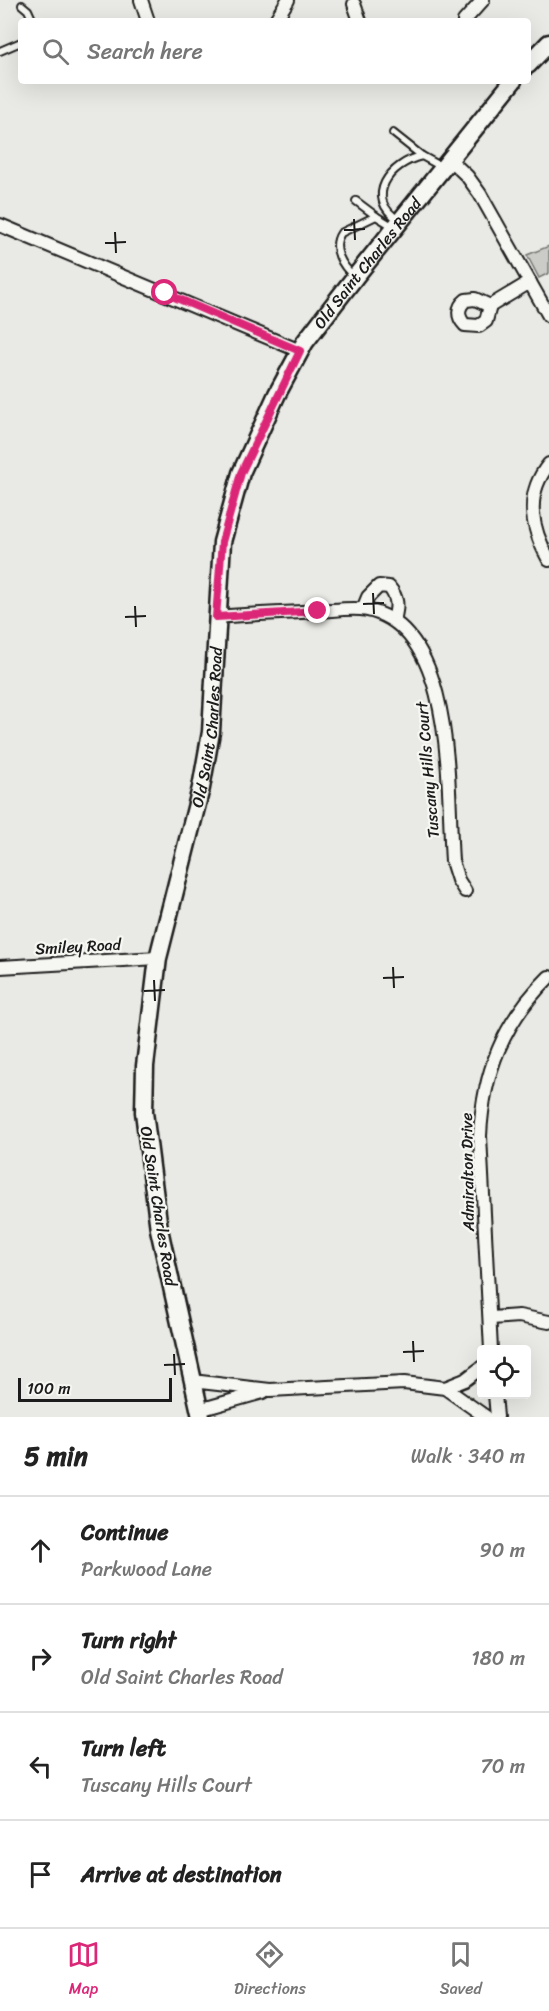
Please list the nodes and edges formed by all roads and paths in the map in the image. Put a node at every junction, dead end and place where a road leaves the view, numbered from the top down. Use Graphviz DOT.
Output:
graph roads {
  1 [pos="141,0"];
  2 [pos="288,0"];
  3 [pos="483,0"];
  4 [pos="354,4"];
  5 [pos="22,5"];
  6 [pos="32,18"];
  7 [pos="147,18"];
  8 [pos="277,18"];
  9 [pos="359,18"];
  10 [pos="467,18"];
  11 [pos="18,43"];
  12 [pos="549,43"];
  13 [pos="0,51"];
  14 [pos="531,62"];
  15 [pos="511,84"];
  16 [pos="393,133"];
  17 [pos="422,156"];
  18 [pos="446,163"];
  19 [pos="356,201"];
  20 [pos="376,216"];
  21 [pos="397,224"];
  22 [pos="0,225"];
  23 [pos="355,277"];
  24 [pos="530,282"];
  25 [pos="490,306"];
  26 [pos="549,316"];
  27 [pos="300,351"];
  28 [pos="549,464"];
  29 [pos="549,560"];
  30 [pos="363,609"];
  31 [pos="216,617"];
  32 [pos="394,620"];
  33 [pos="465,891"];
  34 [pos="158,958"];
  35 [pos="0,967"];
  36 [pos="549,977"];
  37 [pos="491,1318"];
  38 [pos="549,1322"];
  39 [pos="491,1345"];
  40 [pos="477,1371"];
  41 [pos="192,1381"];
  42 [pos="445,1388"];
  43 [pos="270,1390"];
  44 [pos="495,1399"];
  45 [pos="200,1413"];
  46 [pos="486,1417"];
  47 [pos="497,1417"];
  1 -- 7 [label="street"];
  2 -- 8 [label="street"];
  3 -- 10 [label="street"];
  4 -- 9 [label="street"];
  5 -- 6 [label="lane"];
  11 -- 13 [label="lane"];
  12 -- 14 [label="street"];
  15 -- 18 [label="street, Old Saint Charles Road"];
  16 -- 17 [label="lane"];
  17 -- 18 [label="lane"];
  17 -- 21 [label="lane"];
  18 -- 21 [label="street, Old Saint Charles Road"];
  18 -- 24 [label="street"];
  19 -- 20 [label="lane"];
  20 -- 21 [label="lane"];
  20 -- 23 [label="lane"];
  21 -- 23 [label="street, Old Saint Charles Road"];
  22 -- 27 [label="street"];
  23 -- 27 [label="street, Old Saint Charles Road"];
  24 -- 25 [label="street"];
  24 -- 26 [label="street"];
  27 -- 31 [label="street, Old Saint Charles Road"];
  28 -- 29 [label="street"];
  30 -- 31 [label="street"];
  30 -- 32 [label="street"];
  30 -- 32 [label="street"];
  31 -- 34 [label="street, Old Saint Charles Road"];
  32 -- 33 [label="street, Tuscany Hills Court"];
  34 -- 35 [label="street, Smiley Road"];
  34 -- 41 [label="street, Old Saint Charles Road"];
  36 -- 37 [label="street, Admiralton Drive"];
  37 -- 38 [label="street"];
  37 -- 39 [label="street, Admiralton Drive"];
  40 -- 42 [label="street"];
  41 -- 43 [label="street"];
  41 -- 45 [label="street, Old Saint Charles Road"];
  42 -- 43 [label="street"];
  42 -- 46 [label="street"];
  43 -- 45 [label="street"];
  44 -- 47 [label="street"];
}
